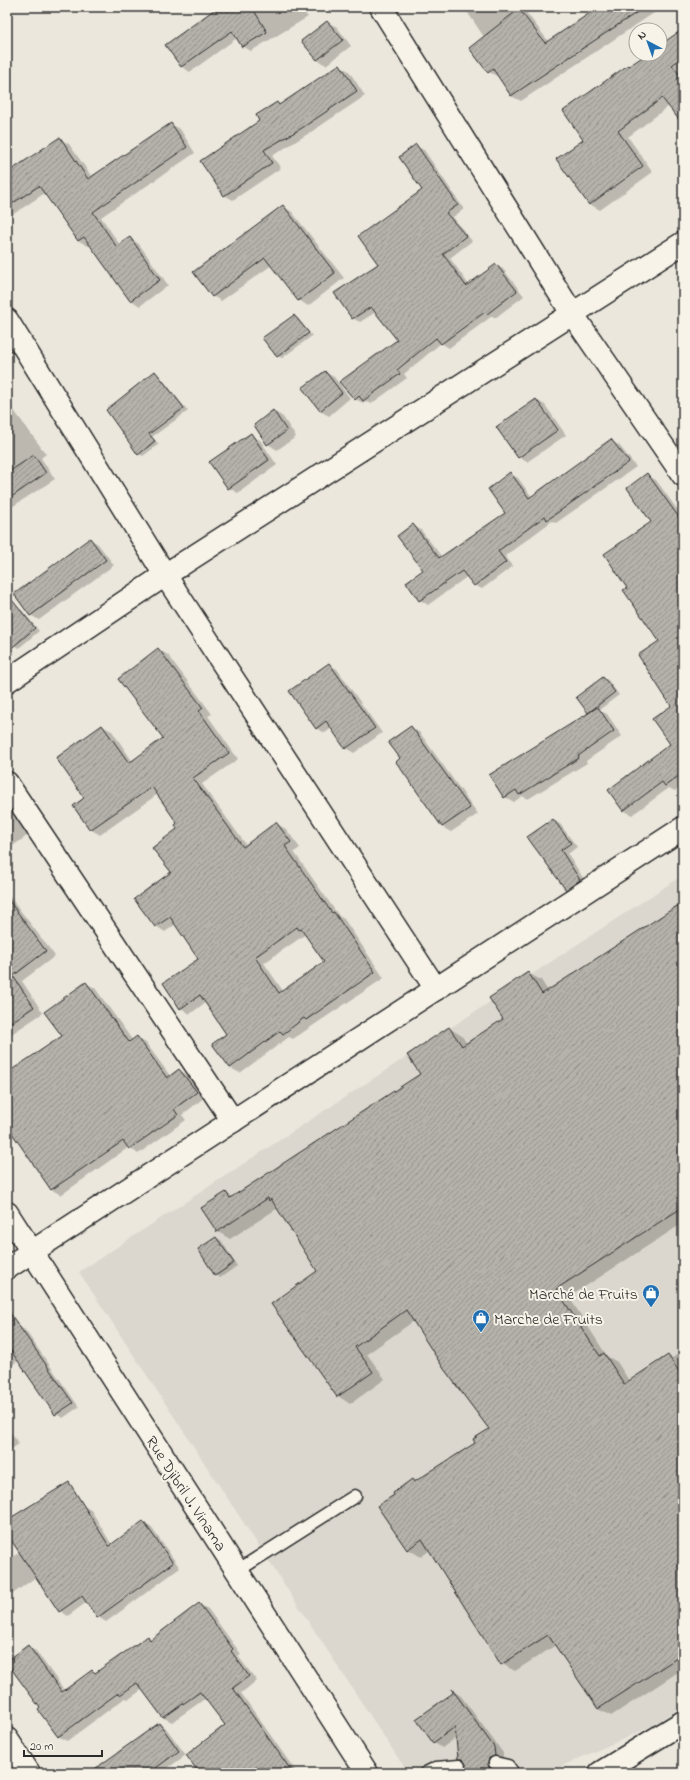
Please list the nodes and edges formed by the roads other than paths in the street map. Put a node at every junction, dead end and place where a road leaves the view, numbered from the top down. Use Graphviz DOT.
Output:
graph roads {
  1 [pos="381,7"];
  2 [pos="683,243"];
  3 [pos="573,315"];
  4 [pos="7,320"];
  5 [pos="683,475"];
  6 [pos="165,575"];
  7 [pos="7,681"];
  8 [pos="7,783"];
  9 [pos="683,828"];
  10 [pos="436,989"];
  11 [pos="233,1121"];
  12 [pos="7,1213"];
  13 [pos="32,1251"];
  14 [pos="7,1268"];
  15 [pos="355,1496"];
  16 [pos="237,1571"];
  17 [pos="683,1722"];
  18 [pos="7,1739"];
  19 [pos="495,1763"];
  20 [pos="459,1766"];
  21 [pos="29,1773"];
  22 [pos="367,1773"];
  23 [pos="426,1773"];
  24 [pos="513,1773"];
  25 [pos="600,1773"];
  1 -- 3 [label="street"];
  2 -- 3 [label="street"];
  3 -- 5 [label="street"];
  3 -- 6 [label="street"];
  4 -- 6 [label="street"];
  6 -- 7 [label="street"];
  6 -- 10 [label="street"];
  8 -- 11 [label="street"];
  9 -- 10 [label="street"];
  10 -- 11 [label="street"];
  11 -- 13 [label="street"];
  12 -- 13 [label="street, Rue Djibril J. Vinama"];
  13 -- 14 [label="street"];
  13 -- 16 [label="street, Rue Djibril J. Vinama"];
  15 -- 16 [label="lane"];
  16 -- 22 [label="street, Rue Djibril J. Vinama"];
  17 -- 25 [label="street"];
  18 -- 21 [label="street"];
  19 -- 24 [label="lane"];
  20 -- 23 [label="lane"];
}
